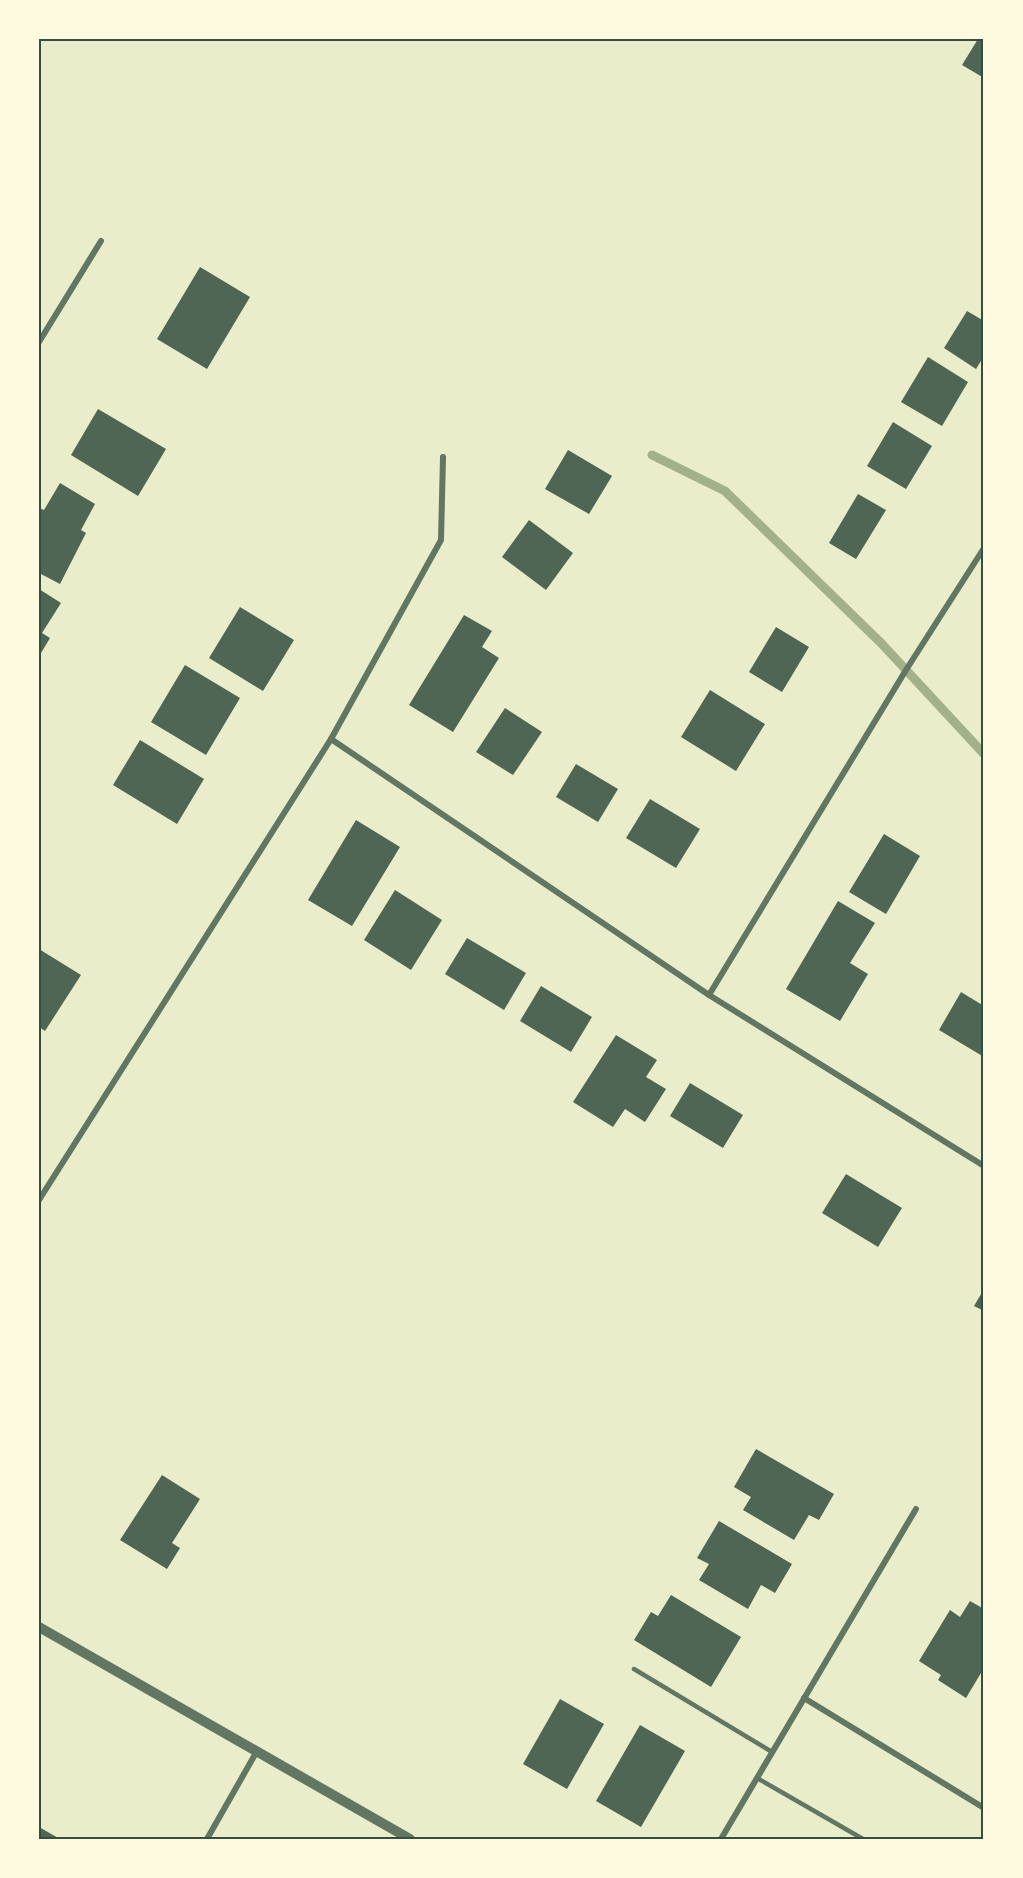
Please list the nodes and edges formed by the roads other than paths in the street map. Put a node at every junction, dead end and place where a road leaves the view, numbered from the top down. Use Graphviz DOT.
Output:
graph roads {
  1 [pos="101,241"];
  2 [pos="39,342"];
  3 [pos="443,457"];
  4 [pos="984,548"];
  5 [pos="331,739"];
  6 [pos="710,995"];
  7 [pos="984,1166"];
  8 [pos="39,1200"];
  9 [pos="916,1509"];
  10 [pos="39,1627"];
  11 [pos="634,1669"];
  12 [pos="804,1698"];
  13 [pos="257,1751"];
  14 [pos="772,1752"];
  15 [pos="758,1778"];
  16 [pos="984,1808"];
  17 [pos="207,1839"];
  18 [pos="410,1839"];
  19 [pos="721,1839"];
  20 [pos="863,1839"];
  1 -- 2 [label="street"];
  3 -- 5 [label="street"];
  4 -- 6 [label="street"];
  5 -- 6 [label="street"];
  5 -- 8 [label="street"];
  6 -- 7 [label="street"];
  9 -- 12 [label="street"];
  10 -- 13 [label="street"];
  11 -- 14 [label="lane"];
  12 -- 14 [label="street"];
  12 -- 16 [label="street"];
  13 -- 17 [label="street"];
  13 -- 18 [label="street"];
  14 -- 15 [label="street"];
  15 -- 19 [label="street"];
  15 -- 20 [label="lane"];
}
